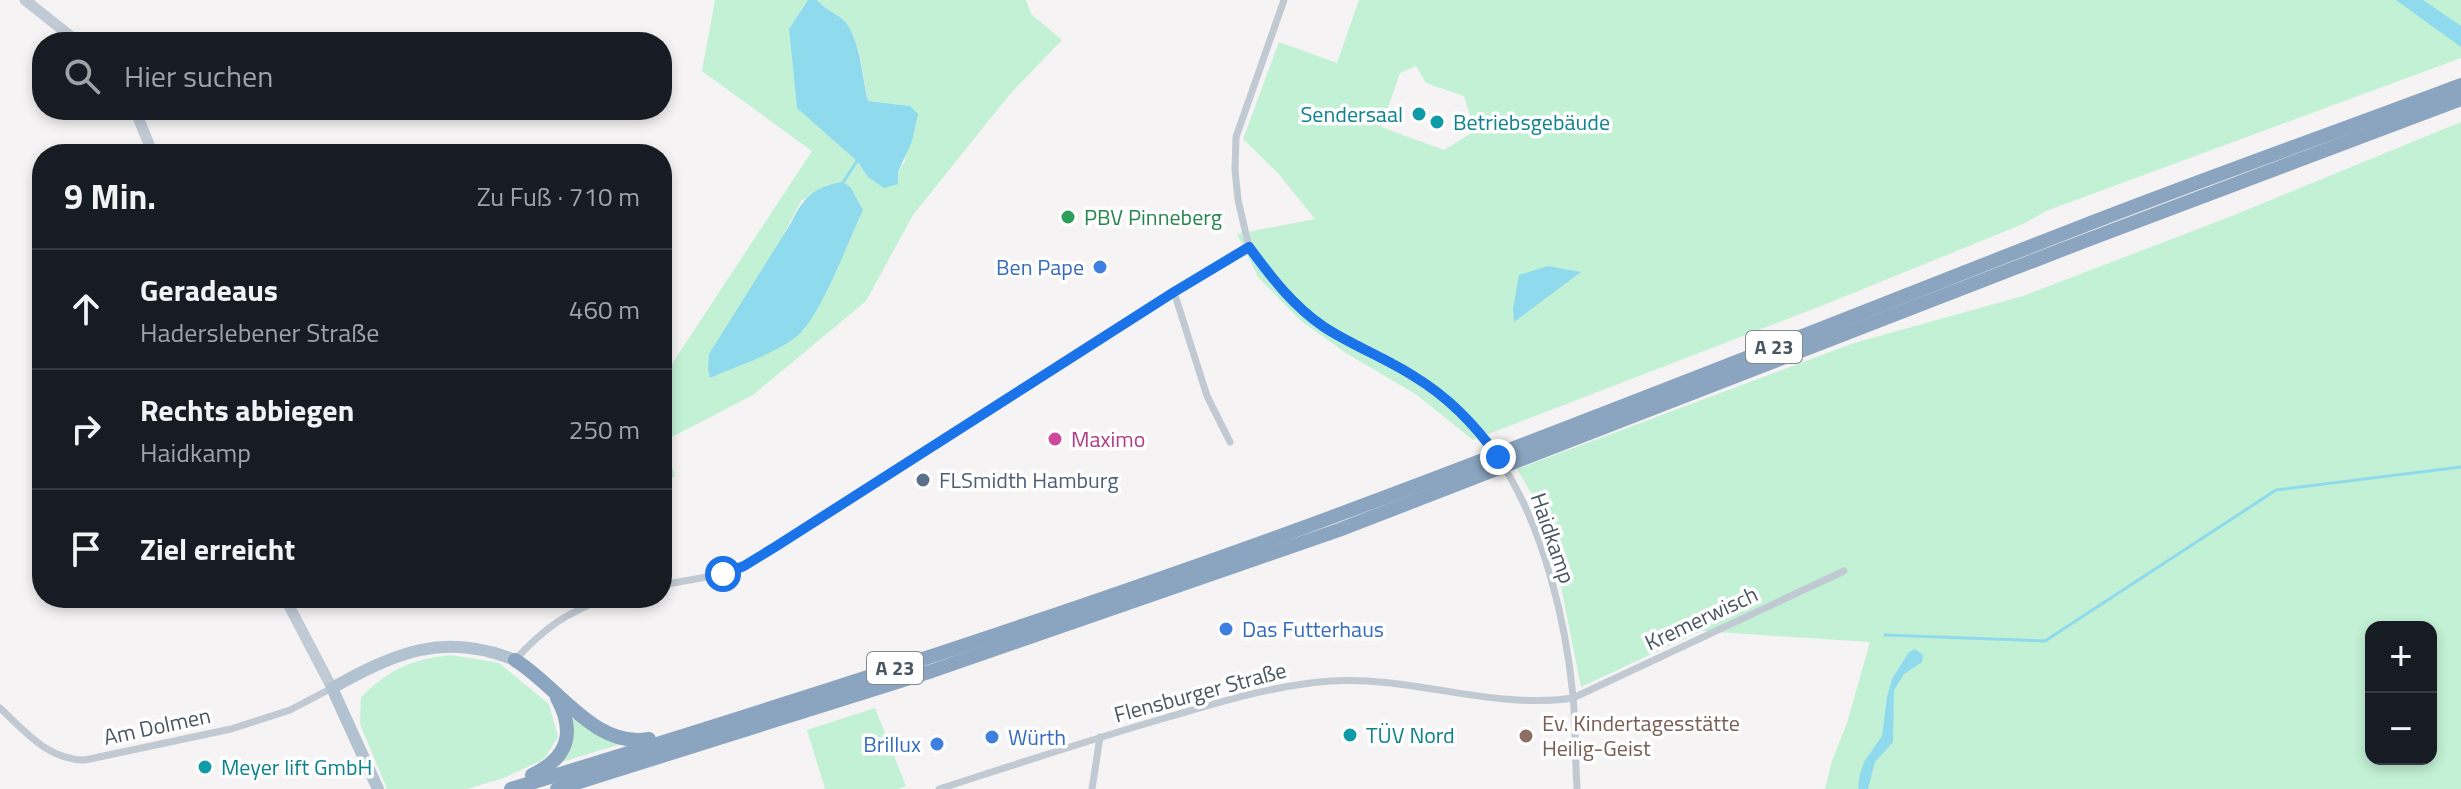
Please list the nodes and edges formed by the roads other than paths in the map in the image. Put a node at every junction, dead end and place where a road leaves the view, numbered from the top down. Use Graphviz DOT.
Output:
graph roads {
  1 [pos="25,0"];
  2 [pos="1284,0"];
  3 [pos="65,32"];
  4 [pos="2461,85"];
  5 [pos="2461,99"];
  6 [pos="139,120"];
  7 [pos="149,144"];
  8 [pos="1249,247"];
  9 [pos="1174,292"];
  10 [pos="1230,442"];
  11 [pos="1844,571"];
  12 [pos="672,583"];
  13 [pos="290,608"];
  14 [pos="585,608"];
  15 [pos="515,660"];
  16 [pos="551,687"];
  17 [pos="332,688"];
  18 [pos="1573,698"];
  19 [pos="0,708"];
  20 [pos="704,730"];
  21 [pos="1100,737"];
  22 [pos="612,772"];
  23 [pos="378,789"];
  24 [pos="502,789"];
  25 [pos="511,789"];
  26 [pos="557,789"];
  27 [pos="588,789"];
  28 [pos="939,789"];
  29 [pos="1092,789"];
  30 [pos="1577,789"];
  1 -- 3 [label="main road"];
  2 -- 8 [label="street, Haidkamp"];
  4 -- 20 [label="highway, A 23"];
  5 -- 22 [label="highway, A 23"];
  6 -- 7 [label="main road"];
  8 -- 9 [label="street"];
  8 -- 18 [label="street, Haidkamp"];
  9 -- 10 [label="street"];
  9 -- 12 [label="street"];
  11 -- 18 [label="street, Kremerwisch"];
  13 -- 17 [label="main road"];
  14 -- 15 [label="street"];
  15 -- 16 [label="highway"];
  15 -- 17 [label="main road"];
  16 -- 20 [label="highway"];
  16 -- 24 [label="highway"];
  17 -- 19 [label="street, Am Dolmen"];
  17 -- 23 [label="main road"];
  18 -- 21 [label="street, Flensburger Straße"];
  18 -- 30 [label="street, Haidkamp"];
  20 -- 25 [label="highway, A 23"];
  21 -- 28 [label="street, Flensburger Straße"];
  21 -- 29 [label="street"];
  22 -- 26 [label="highway, A 23"];
  22 -- 27 [label="highway"];
}
